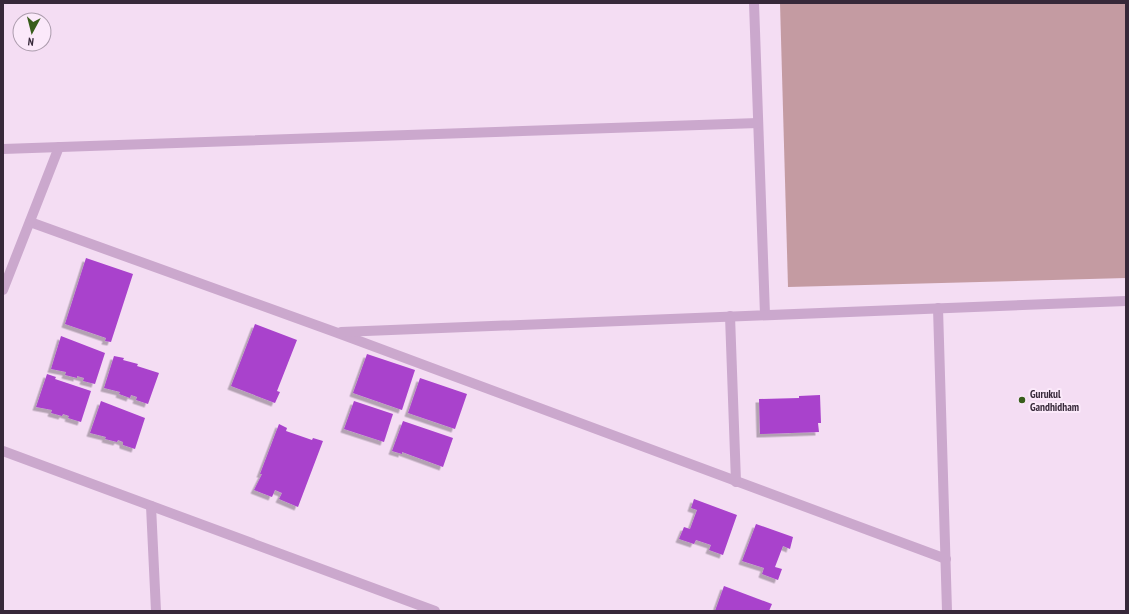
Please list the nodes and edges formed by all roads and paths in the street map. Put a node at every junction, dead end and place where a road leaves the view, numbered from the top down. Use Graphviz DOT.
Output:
graph roads {
  1 [pos="754,3"];
  2 [pos="758,123"];
  3 [pos="60,147"];
  4 [pos="3,149"];
  5 [pos="30,222"];
  6 [pos="3,290"];
  7 [pos="1126,301"];
  8 [pos="938,308"];
  9 [pos="766,314"];
  10 [pos="730,316"];
  11 [pos="335,332"];
  12 [pos="3,452"];
  13 [pos="736,482"];
  14 [pos="151,506"];
  15 [pos="946,560"];
  16 [pos="416,608"];
  17 [pos="156,611"];
  18 [pos="435,611"];
  19 [pos="948,611"];
  1 -- 2 [label="street"];
  2 -- 3 [label="street"];
  2 -- 9 [label="street"];
  3 -- 4 [label="street"];
  3 -- 5 [label="street"];
  5 -- 6 [label="street"];
  5 -- 11 [label="street"];
  7 -- 8 [label="street"];
  8 -- 9 [label="street"];
  8 -- 15 [label="street"];
  9 -- 10 [label="street"];
  10 -- 11 [label="street"];
  10 -- 13 [label="street"];
  11 -- 13 [label="street"];
  12 -- 14 [label="street"];
  13 -- 15 [label="street"];
  14 -- 16 [label="street"];
  14 -- 17 [label="street"];
  15 -- 19 [label="street"];
  16 -- 18 [label="street"];
}
